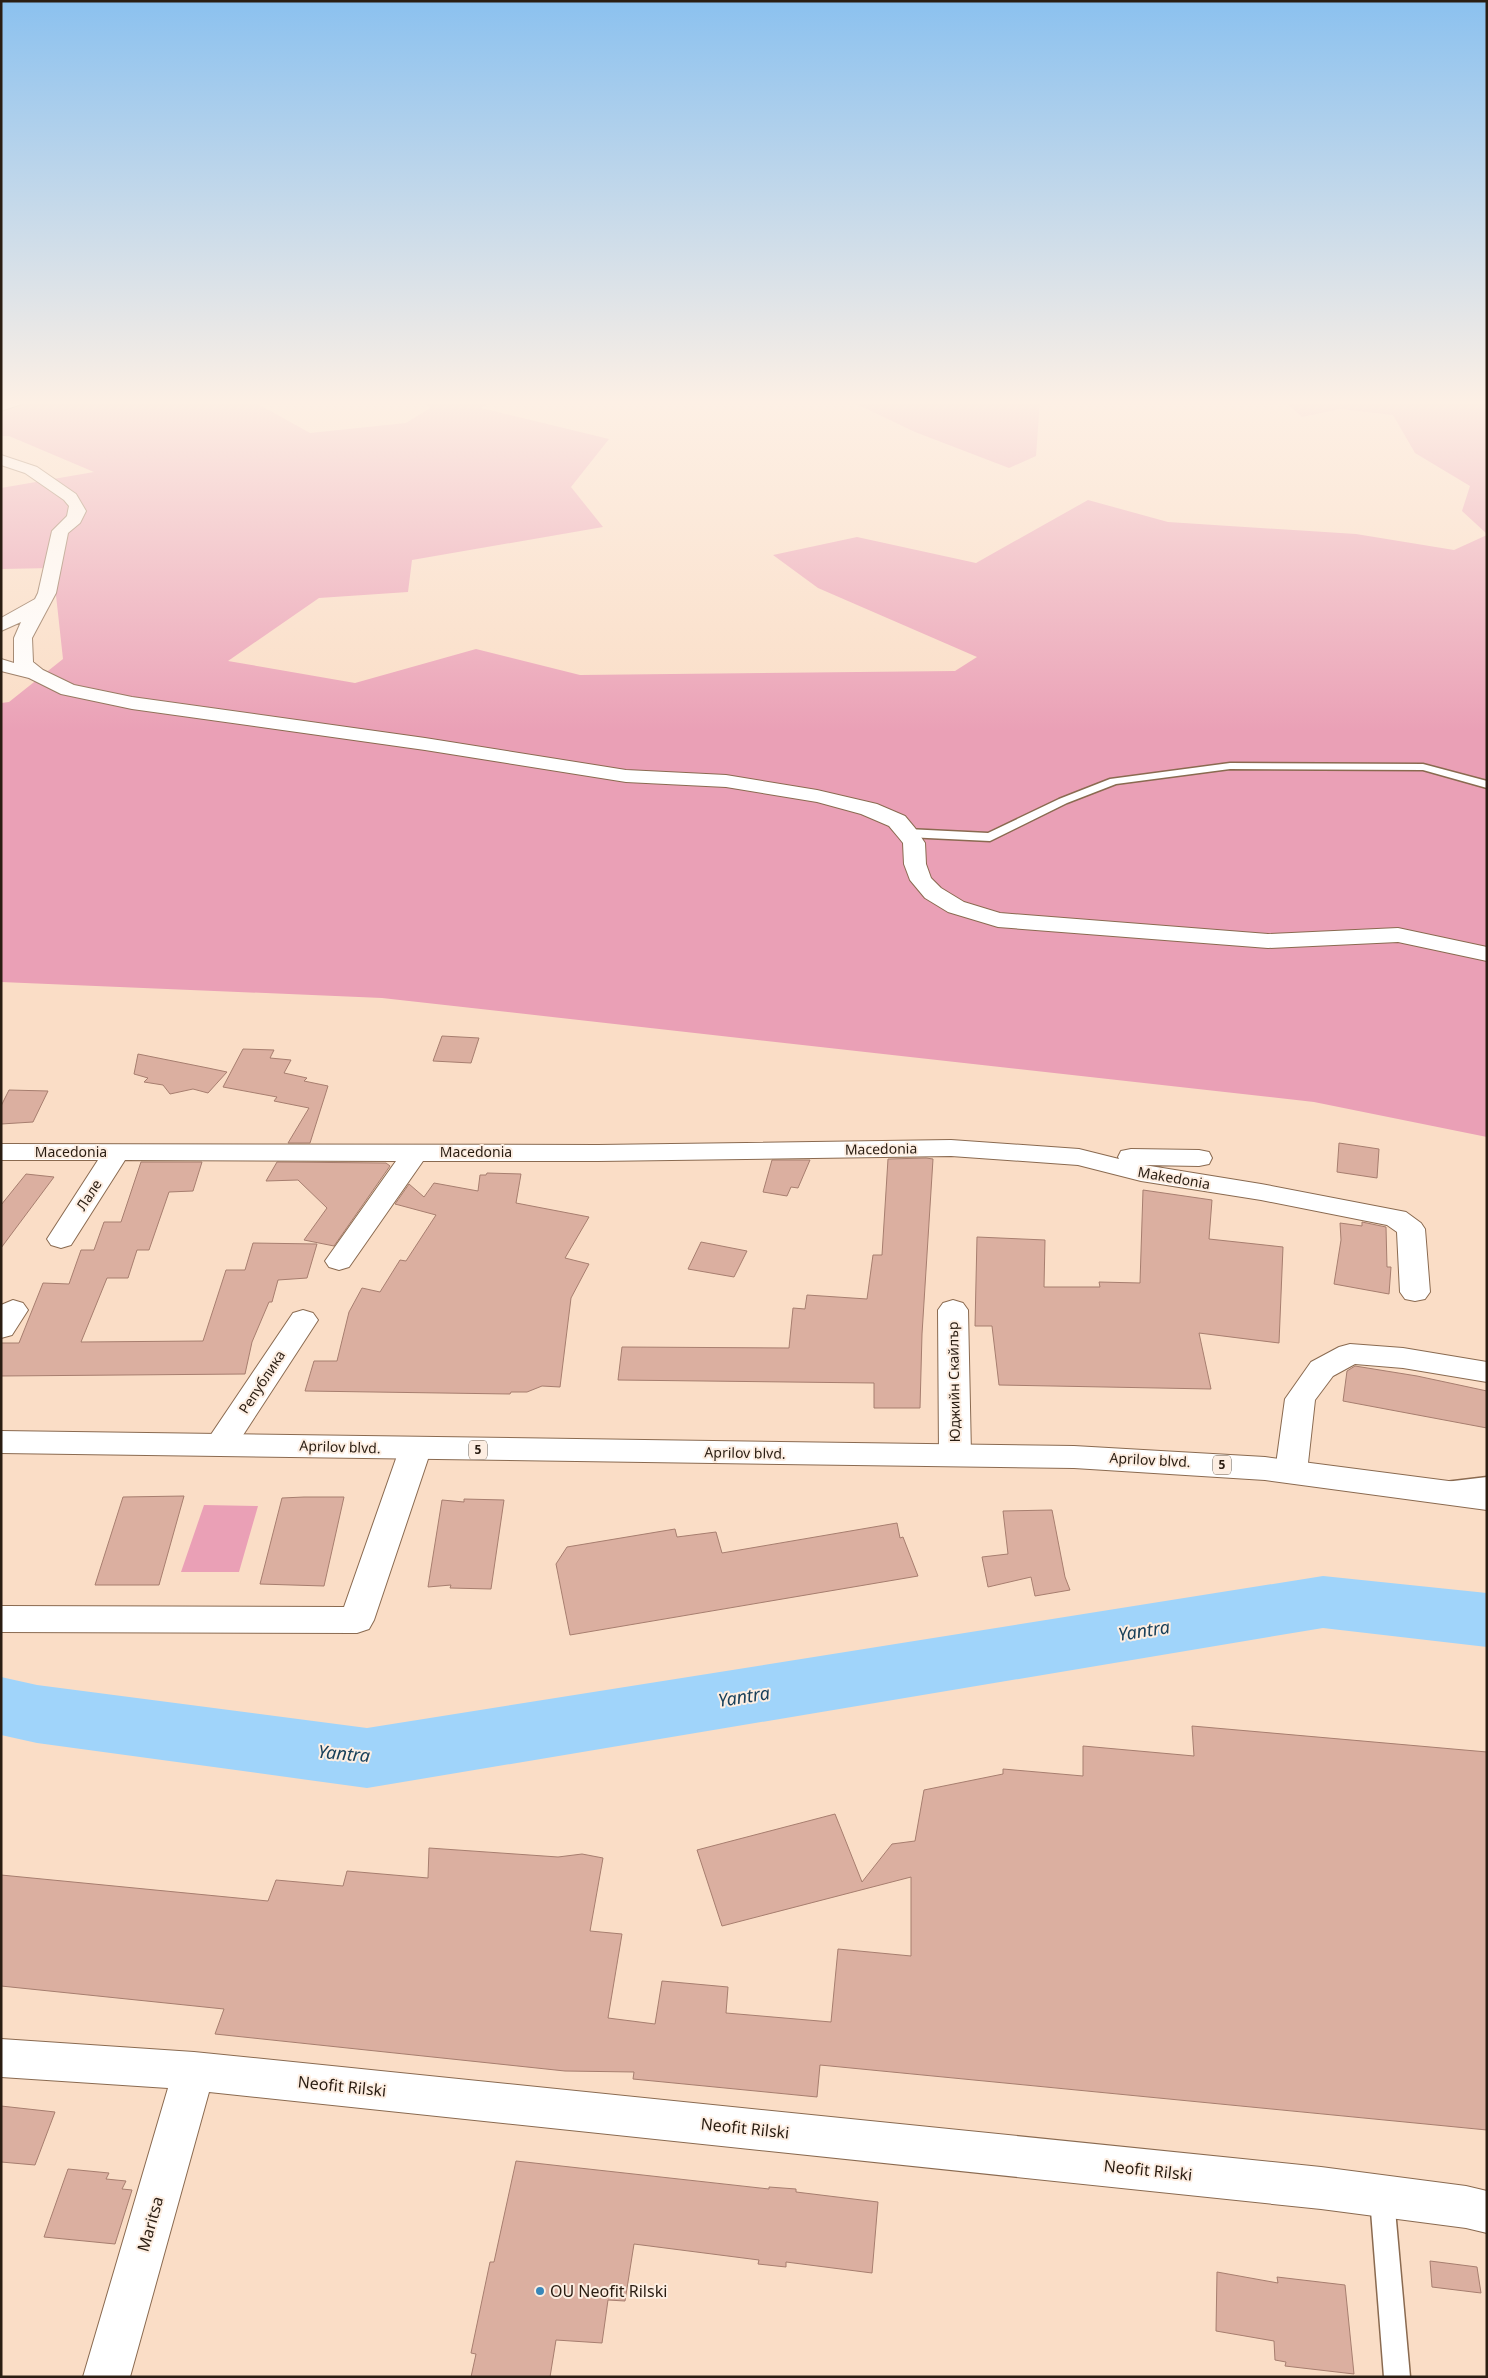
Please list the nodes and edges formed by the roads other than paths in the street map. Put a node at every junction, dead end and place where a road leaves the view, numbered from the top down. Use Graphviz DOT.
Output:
graph roads {
  1 [pos="78,511"];
  2 [pos="41,602"];
  3 [pos="1,626"];
  4 [pos="1,665"];
  5 [pos="36,674"];
  6 [pos="1487,785"];
  7 [pos="907,833"];
  8 [pos="1487,954"];
  9 [pos="117,1151"];
  10 [pos="1,1152"];
  11 [pos="416,1152"];
  12 [pos="1079,1157"];
  13 [pos="1199,1158"];
  14 [pos="61,1239"];
  15 [pos="339,1261"];
  16 [pos="1416,1292"];
  17 [pos="953,1310"];
  18 [pos="303,1320"];
  19 [pos="1487,1372"];
  20 [pos="1,1442"];
  21 [pos="221,1444"];
  22 [pos="415,1450"];
  23 [pos="955,1455"];
  24 [pos="1291,1472"];
  25 [pos="1487,1483"];
  26 [pos="1426,1488"];
  27 [pos="1487,1498"];
  28 [pos="1,1619"];
  29 [pos="1,2058"];
  30 [pos="194,2071"];
  31 [pos="1382,2196"];
  32 [pos="1487,2212"];
  33 [pos="106,2377"];
  34 [pos="1397,2377"];
  1 -- 2 [label="street"];
  2 -- 3 [label="street"];
  2 -- 5 [label="street"];
  4 -- 5 [label="street"];
  5 -- 7 [label="street"];
  6 -- 7 [label="lane"];
  7 -- 8 [label="street"];
  9 -- 10 [label="street, Macedonia"];
  9 -- 11 [label="street, Macedonia"];
  9 -- 14 [label="street, Лале"];
  11 -- 12 [label="street, Macedonia"];
  11 -- 15 [label="street"];
  12 -- 13 [label="street"];
  12 -- 16 [label="street, Makedonia"];
  17 -- 23 [label="street, Юджийн Скайлър"];
  18 -- 21 [label="street, Република"];
  19 -- 24 [label="street"];
  20 -- 21 [label="street, Aprilov blvd. / 5"];
  21 -- 22 [label="street, Aprilov blvd. / 5"];
  22 -- 23 [label="street, Aprilov blvd. / 5"];
  22 -- 28 [label="street"];
  23 -- 24 [label="street, Aprilov blvd. / 5"];
  24 -- 26 [label="street, Aprilov blvd. / 5"];
  25 -- 26 [label="lane"];
  26 -- 27 [label="street, Aprilov blvd. / 5"];
  29 -- 30 [label="street, Neofit Rilski"];
  30 -- 31 [label="street, Neofit Rilski"];
  30 -- 33 [label="street, Maritsa"];
  31 -- 32 [label="street, Neofit Rilski"];
  31 -- 34 [label="lane"];
}
